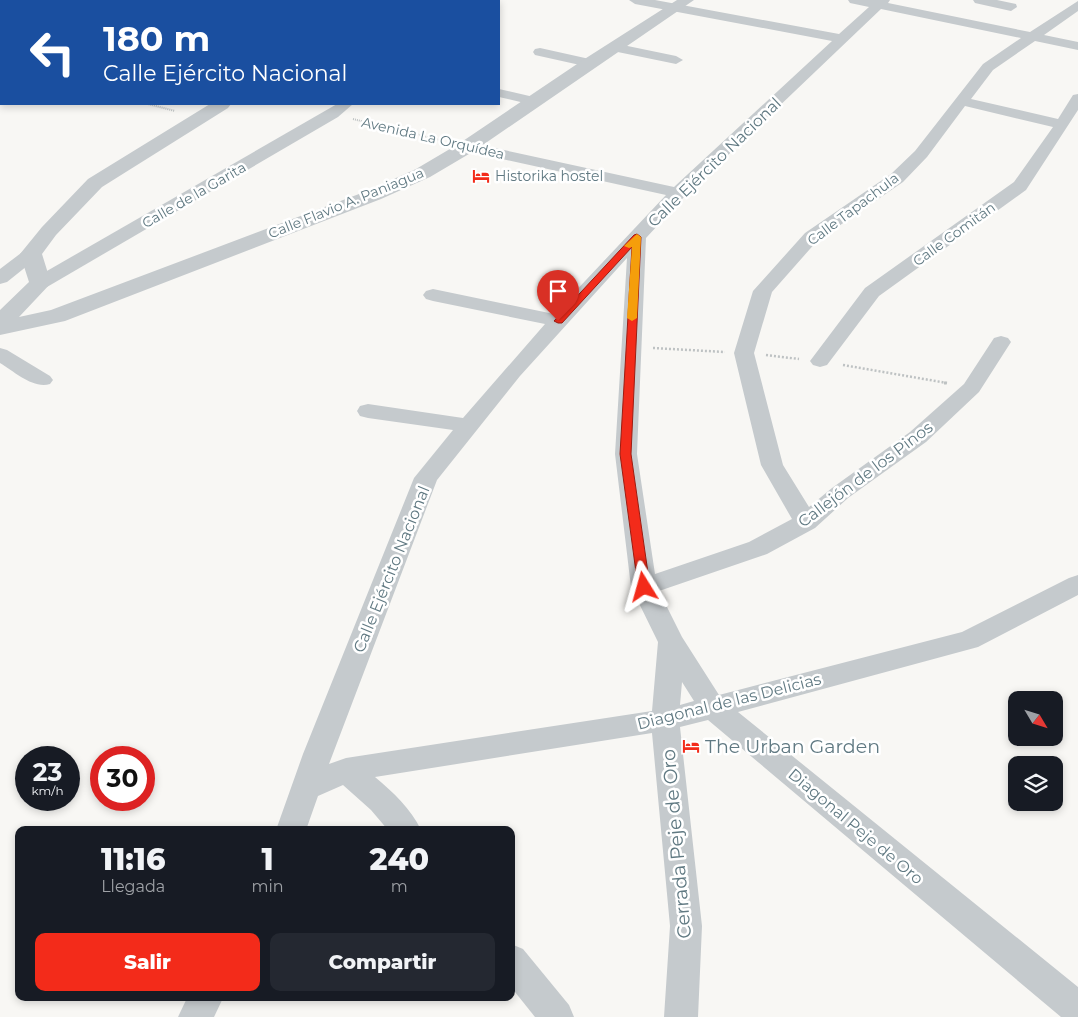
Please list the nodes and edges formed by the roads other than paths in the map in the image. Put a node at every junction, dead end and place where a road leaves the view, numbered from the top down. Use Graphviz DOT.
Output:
graph roads {
  1 [pos="635,0"];
  2 [pos="854,0"];
  3 [pos="979,0"];
  4 [pos="881,2"];
  5 [pos="680,4"];
  6 [pos="1078,5"];
  7 [pos="1011,7"];
  8 [pos="1031,36"];
  9 [pos="842,38"];
  10 [pos="1078,46"];
  11 [pos="613,47"];
  12 [pos="540,52"];
  13 [pos="676,60"];
  14 [pos="589,63"];
  15 [pos="500,93"];
  16 [pos="1078,98"];
  17 [pos="533,101"];
  18 [pos="961,101"];
  19 [pos="220,105"];
  20 [pos="339,109"];
  21 [pos="1061,124"];
  22 [pos="467,147"];
  23 [pos="678,193"];
  24 [pos="637,237"];
  25 [pos="31,254"];
  26 [pos="0,278"];
  27 [pos="40,283"];
  28 [pos="433,296"];
  29 [pos="558,321"];
  30 [pos="0,323"];
  31 [pos="0,328"];
  32 [pos="1001,342"];
  33 [pos="0,354"];
  34 [pos="820,361"];
  35 [pos="43,380"];
  36 [pos="368,411"];
  37 [pos="469,426"];
  38 [pos="806,522"];
  39 [pos="1078,584"];
  40 [pos="644,587"];
  41 [pos="671,642"];
  42 [pos="712,707"];
  43 [pos="665,720"];
  44 [pos="346,770"];
  45 [pos="308,787"];
  46 [pos="293,826"];
  47 [pos="403,826"];
  48 [pos="515,965"];
  49 [pos="204,1001"];
  50 [pos="1078,1009"];
  51 [pos="195,1017"];
  52 [pos="557,1017"];
  53 [pos="682,1017"];
  1 -- 5 [label="street"];
  2 -- 4 [label="street"];
  3 -- 7 [label="street"];
  4 -- 8 [label="street"];
  4 -- 9 [label="street, Calle Ejército Nacional"];
  5 -- 9 [label="street"];
  5 -- 11 [label="street, Calle Flavio A. Paniagua"];
  6 -- 8 [label="street, Calle Tapachula"];
  8 -- 10 [label="street"];
  8 -- 18 [label="street, Calle Tapachula"];
  9 -- 23 [label="street, Calle Ejército Nacional"];
  11 -- 13 [label="street"];
  11 -- 14 [label="street, Calle Flavio A. Paniagua"];
  12 -- 14 [label="street"];
  14 -- 17 [label="street, Calle Flavio A. Paniagua"];
  15 -- 17 [label="street"];
  16 -- 21 [label="street, Calle Comitán"];
  17 -- 22 [label="street, Calle Flavio A. Paniagua"];
  18 -- 21 [label="street"];
  18 -- 38 [label="street, Calle Tapachula"];
  19 -- 25 [label="street"];
  20 -- 27 [label="street, Calle de la Garita"];
  21 -- 34 [label="street, Calle Comitán"];
  22 -- 23 [label="street, Avenida La Orquídea"];
  22 -- 31 [label="street, Calle Flavio A. Paniagua"];
  23 -- 24 [label="street, Calle Ejército Nacional"];
  24 -- 29 [label="street, Calle Ejército Nacional"];
  24 -- 40 [label="street, Diagonal Peje de Oro"];
  25 -- 26 [label="street"];
  25 -- 27 [label="street"];
  27 -- 30 [label="street, Calle de la Garita"];
  28 -- 29 [label="street"];
  29 -- 37 [label="street, Calle Ejército Nacional"];
  32 -- 38 [label="street, Callejón de los Pinos"];
  33 -- 35 [label="street"];
  36 -- 37 [label="street"];
  37 -- 45 [label="street, Calle Ejército Nacional"];
  38 -- 40 [label="street, Callejón de los Pinos"];
  39 -- 42 [label="street, Diagonal de las Delicias"];
  40 -- 41 [label="street, Diagonal Peje de Oro"];
  41 -- 42 [label="street, Diagonal Peje de Oro"];
  41 -- 43 [label="street, Cerrada Peje de Oro"];
  42 -- 43 [label="street, Diagonal de las Delicias"];
  42 -- 50 [label="street, Diagonal Peje de Oro"];
  43 -- 44 [label="street, Diagonal de las Delicias"];
  43 -- 53 [label="street, Cerrada Peje de Oro"];
  44 -- 45 [label="street, Diagonal de las Delicias"];
  44 -- 47 [label="street"];
  45 -- 46 [label="street, Calle Ejército Nacional"];
  48 -- 52 [label="street"];
  49 -- 51 [label="street"];
}
